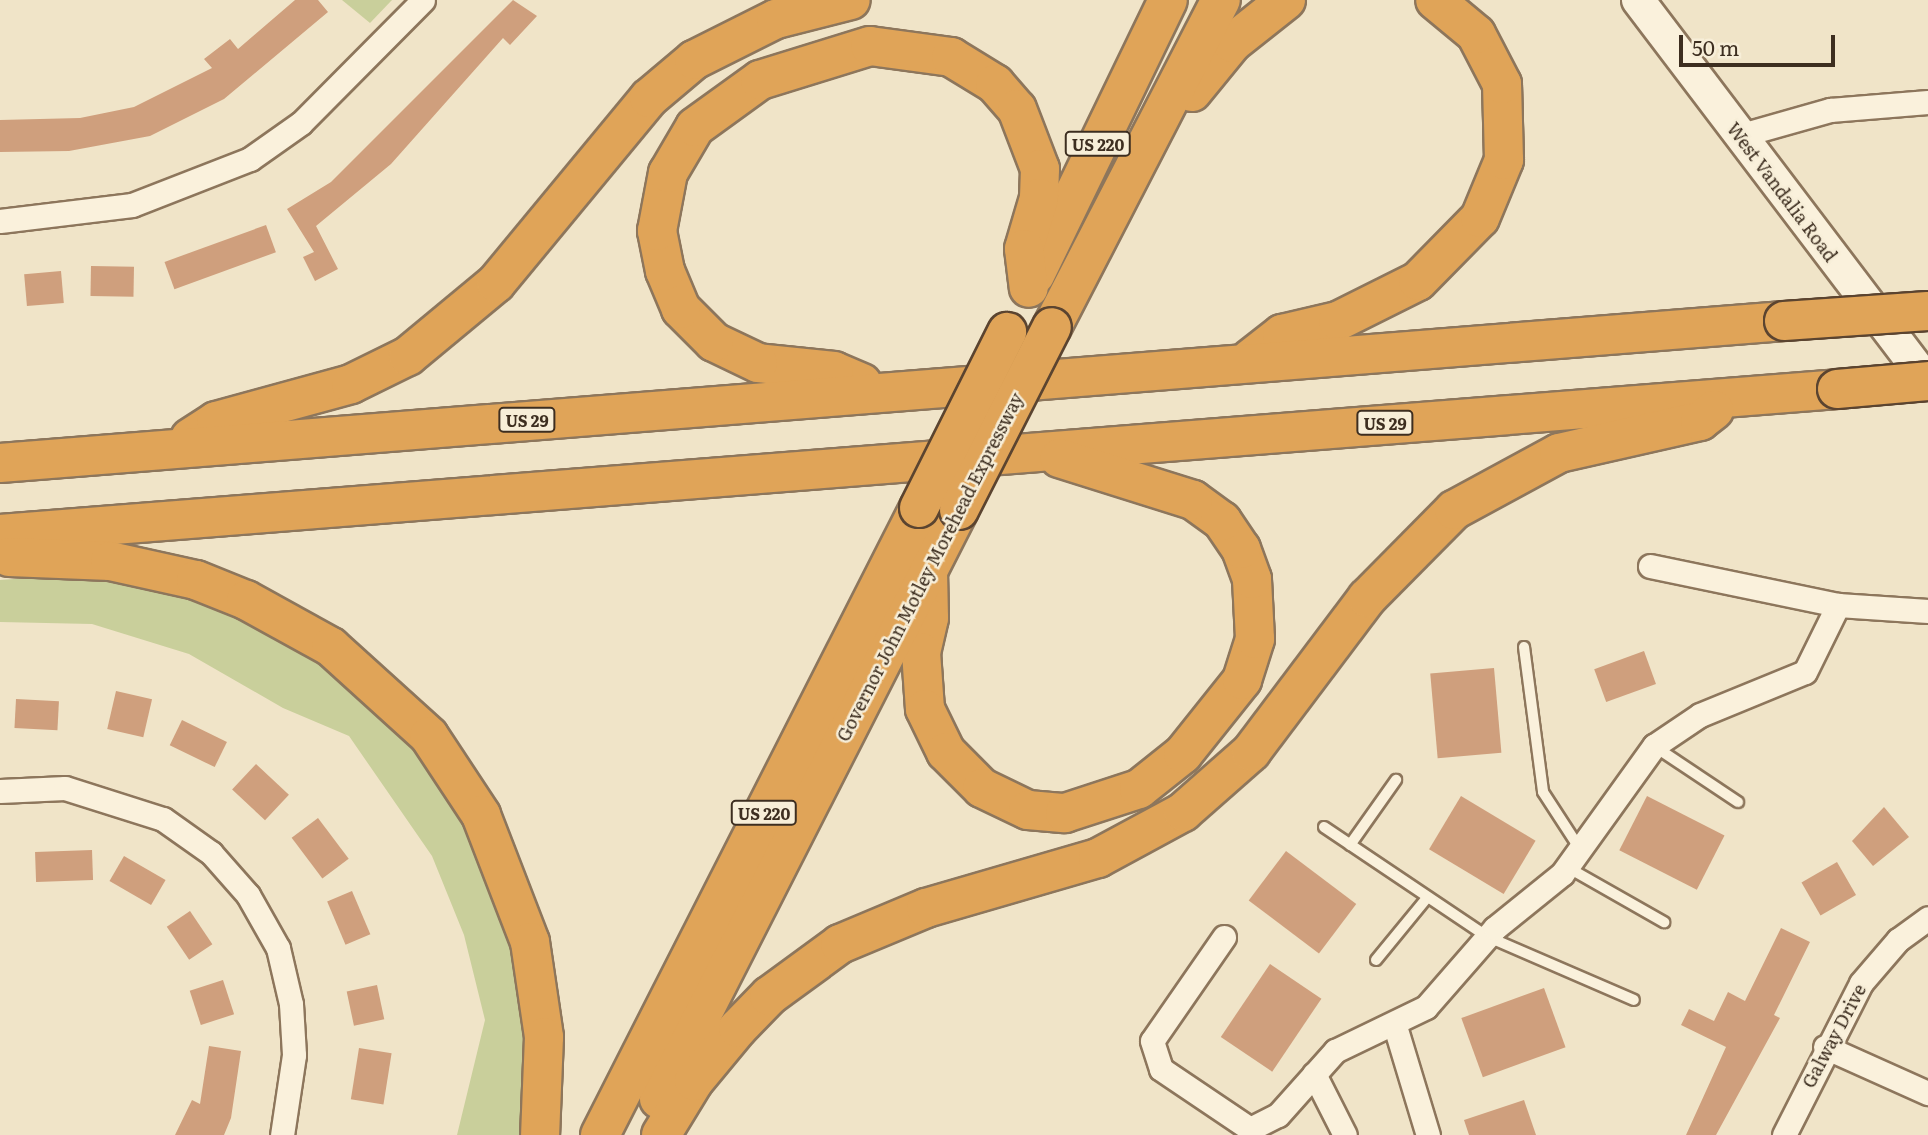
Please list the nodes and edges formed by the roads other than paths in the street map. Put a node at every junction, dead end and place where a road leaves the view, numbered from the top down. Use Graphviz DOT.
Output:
graph roads {
  1 [pos="423,0"];
  2 [pos="851,0"];
  3 [pos="1168,0"];
  4 [pos="1221,0"];
  5 [pos="1286,0"];
  6 [pos="1435,0"];
  7 [pos="1638,0"];
  8 [pos="1928,102"];
  9 [pos="1738,136"];
  10 [pos="1144,150"];
  11 [pos="0,221"];
  12 [pos="1029,288"];
  13 [pos="1928,311"];
  14 [pos="1247,362"];
  15 [pos="1928,382"];
  16 [pos="880,391"];
  17 [pos="1732,395"];
  18 [pos="175,449"];
  19 [pos="1037,452"];
  20 [pos="0,463"];
  21 [pos="0,534"];
  22 [pos="0,557"];
  23 [pos="1650,566"];
  24 [pos="928,571"];
  25 [pos="1838,605"];
  26 [pos="1928,611"];
  27 [pos="1524,648"];
  28 [pos="1654,746"];
  29 [pos="1396,780"];
  30 [pos="0,791"];
  31 [pos="1738,802"];
  32 [pos="1324,827"];
  33 [pos="1350,845"];
  34 [pos="1574,858"];
  35 [pos="1427,898"];
  36 [pos="1928,918"];
  37 [pos="1664,922"];
  38 [pos="1486,936"];
  39 [pos="1224,937"];
  40 [pos="1376,960"];
  41 [pos="1633,1000"];
  42 [pos="1395,1026"];
  43 [pos="1825,1046"];
  44 [pos="1314,1074"];
  45 [pos="1928,1093"];
  46 [pos="282,1135"];
  47 [pos="540,1135"];
  48 [pos="600,1135"];
  49 [pos="641,1135"];
  50 [pos="661,1135"];
  51 [pos="1345,1135"];
  52 [pos="1428,1135"];
  53 [pos="1784,1135"];
  1 -- 11 [label="street"];
  2 -- 18 [label="highway"];
  3 -- 12 [label="highway, Governor John Motley Morehead Expressway / US 220"];
  4 -- 10 [label="highway, Governor John Motley Morehead Expressway / US 220"];
  5 -- 10 [label="highway"];
  6 -- 14 [label="highway"];
  7 -- 9 [label="main road, West Vandalia Road"];
  8 -- 9 [label="street"];
  9 -- 15 [label="main road, West Vandalia Road"];
  10 -- 24 [label="highway, Governor John Motley Morehead Expressway / US 220, bridge"];
  12 -- 16 [label="highway"];
  12 -- 48 [label="highway, Governor John Motley Morehead Expressway / US 220, bridge"];
  13 -- 14 [label="highway, US 29, bridge"];
  14 -- 16 [label="highway, US 29"];
  15 -- 17 [label="highway, US 29, bridge"];
  16 -- 18 [label="highway, US 29"];
  17 -- 19 [label="highway, US 29"];
  17 -- 50 [label="highway"];
  18 -- 20 [label="highway, US 29"];
  19 -- 21 [label="highway, US 29"];
  19 -- 24 [label="highway"];
  22 -- 47 [label="highway"];
  23 -- 25 [label="street"];
  24 -- 49 [label="highway, Governor John Motley Morehead Expressway / US 220"];
  25 -- 26 [label="street"];
  25 -- 28 [label="street"];
  27 -- 34 [label="lane"];
  28 -- 31 [label="lane"];
  28 -- 34 [label="street"];
  29 -- 33 [label="lane"];
  30 -- 46 [label="street"];
  32 -- 33 [label="lane"];
  33 -- 35 [label="lane"];
  34 -- 37 [label="lane"];
  34 -- 38 [label="street"];
  35 -- 38 [label="lane"];
  35 -- 40 [label="lane"];
  36 -- 43 [label="street, Galway Drive"];
  38 -- 41 [label="lane"];
  38 -- 42 [label="street"];
  39 -- 44 [label="street"];
  42 -- 44 [label="street"];
  42 -- 52 [label="street"];
  43 -- 45 [label="street"];
  43 -- 53 [label="street, Galway Drive"];
  44 -- 51 [label="street"];
}
